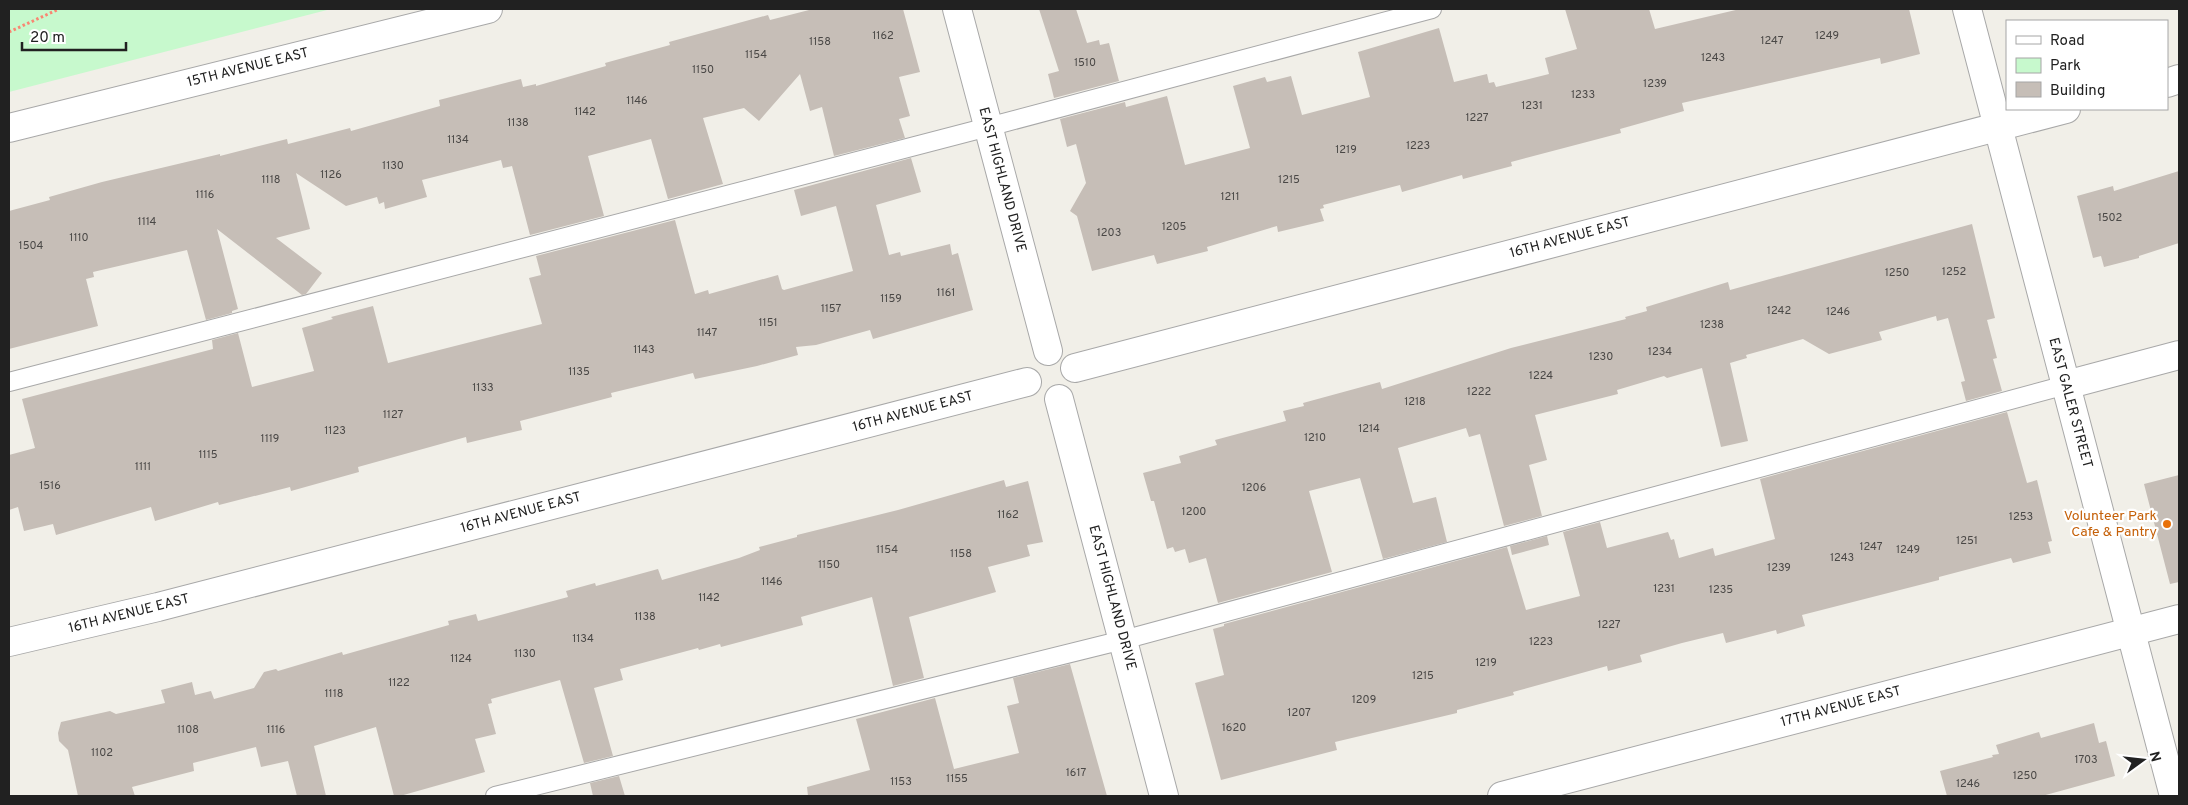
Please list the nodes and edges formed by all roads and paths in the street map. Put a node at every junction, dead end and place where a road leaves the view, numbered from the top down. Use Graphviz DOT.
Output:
graph roads {
  1 [pos="59,9"];
  2 [pos="488,9"];
  3 [pos="957,9"];
  4 [pos="1432,9"];
  5 [pos="1966,9"];
  6 [pos="9,32"];
  7 [pos="2062,110"];
  8 [pos="1998,126"];
  9 [pos="988,127"];
  10 [pos="9,128"];
  11 [pos="1048,351"];
  12 [pos="2179,355"];
  13 [pos="1075,368"];
  14 [pos="9,382"];
  15 [pos="1027,382"];
  16 [pos="2066,386"];
  17 [pos="1059,399"];
  18 [pos="2179,619"];
  19 [pos="2131,631"];
  20 [pos="1123,640"];
  21 [pos="12,642"];
  22 [pos="496,796"];
  23 [pos="1164,796"];
  24 [pos="1502,796"];
  25 [pos="2174,796"];
  1 -- 6 [label="path"];
  2 -- 10 [label="street, 15TH AVENUE EAST"];
  3 -- 9 [label="street, EAST HIGHLAND DRIVE"];
  4 -- 9 [label="lane"];
  5 -- 8 [label="street, EAST GALER STREET"];
  7 -- 8 [label="street, 16TH AVENUE EAST"];
  8 -- 13 [label="street, 16TH AVENUE EAST"];
  8 -- 16 [label="street, EAST GALER STREET"];
  9 -- 11 [label="street, EAST HIGHLAND DRIVE"];
  9 -- 14 [label="lane"];
  11 -- 13 [label="street"];
  11 -- 15 [label="street"];
  12 -- 16 [label="street"];
  13 -- 17 [label="street"];
  15 -- 17 [label="street"];
  15 -- 21 [label="street, 16TH AVENUE EAST"];
  16 -- 19 [label="street, EAST GALER STREET"];
  16 -- 20 [label="lane"];
  17 -- 20 [label="street, EAST HIGHLAND DRIVE"];
  18 -- 19 [label="street, 17TH AVENUE EAST"];
  19 -- 24 [label="street, 17TH AVENUE EAST"];
  19 -- 25 [label="street, EAST GALER STREET"];
  20 -- 22 [label="lane"];
  20 -- 23 [label="street, EAST HIGHLAND DRIVE"];
}
